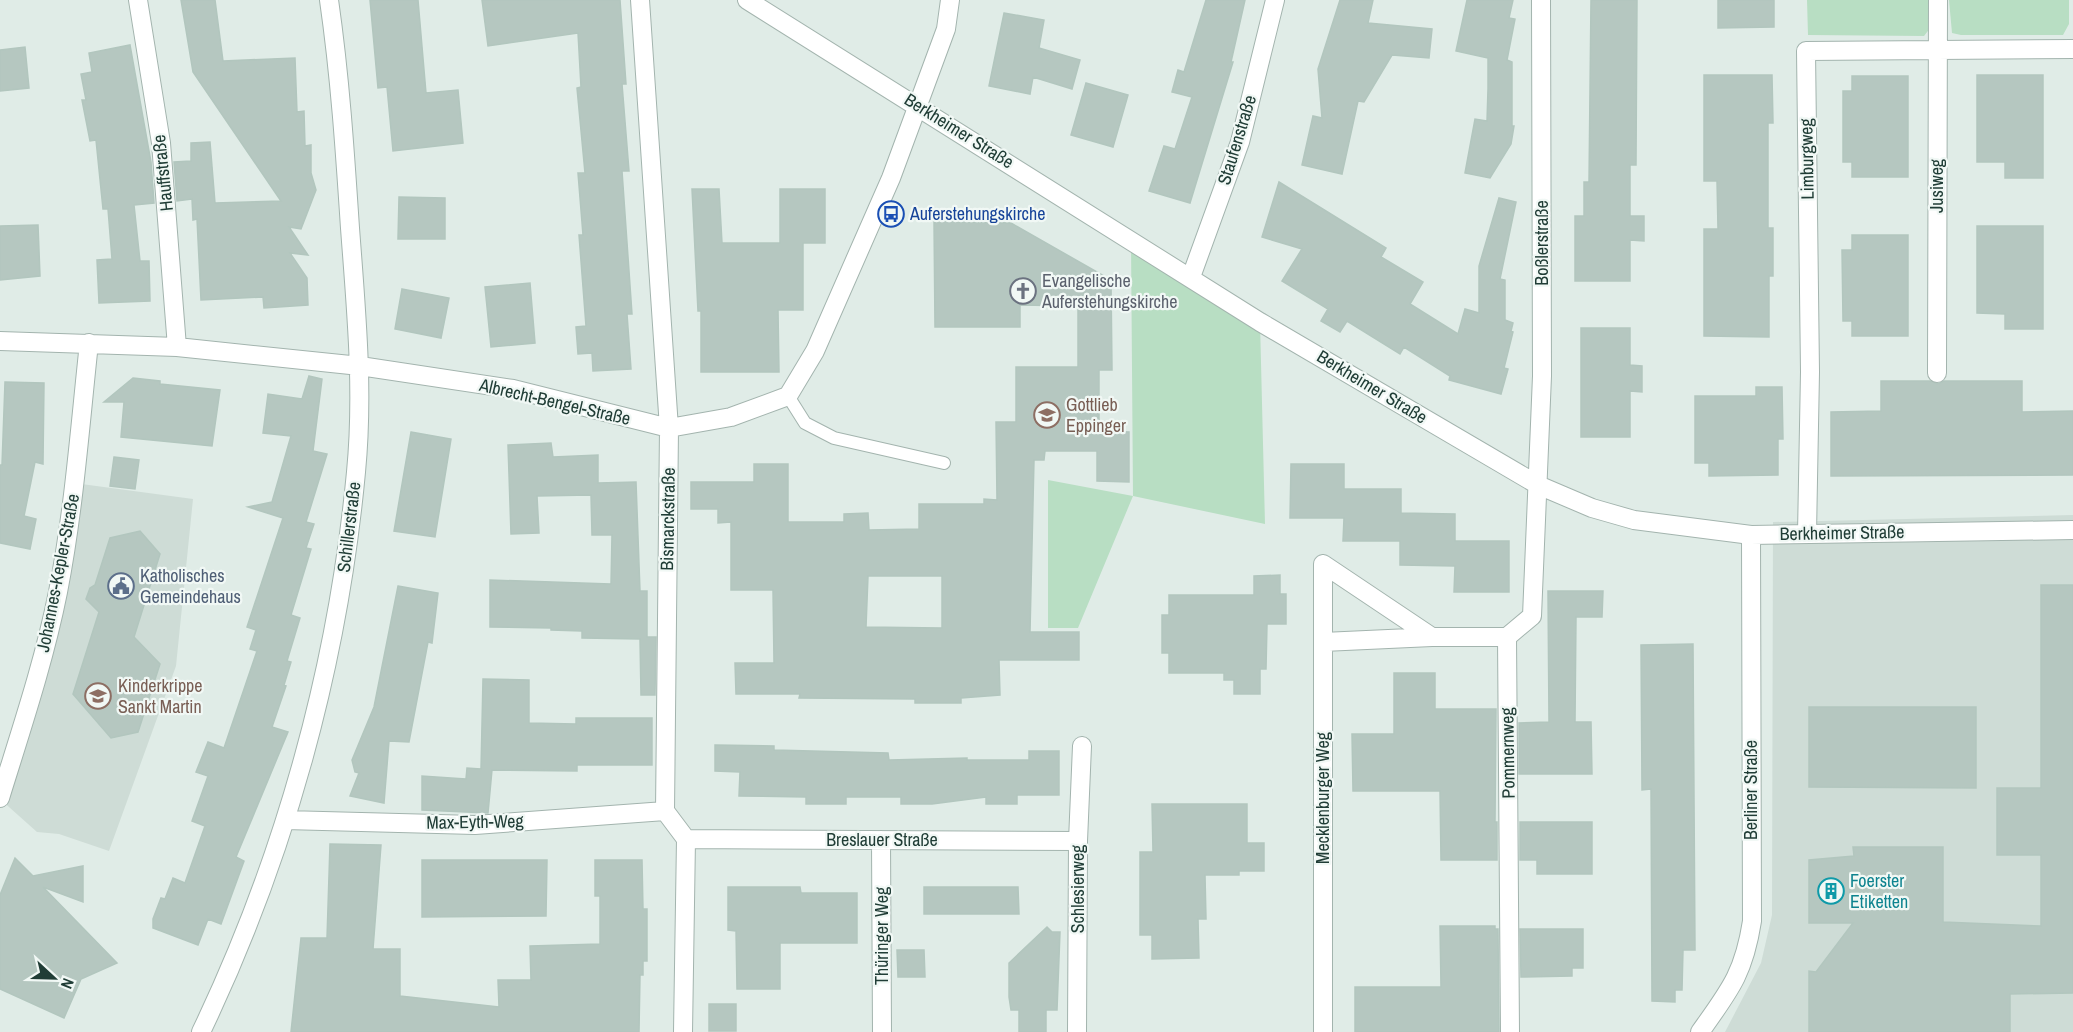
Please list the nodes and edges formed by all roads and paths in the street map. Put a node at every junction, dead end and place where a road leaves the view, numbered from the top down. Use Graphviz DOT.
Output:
graph roads {
  1 [pos="138,0"];
  2 [pos="329,0"];
  3 [pos="640,0"];
  4 [pos="747,0"];
  5 [pos="950,0"];
  6 [pos="1275,0"];
  7 [pos="1541,0"];
  8 [pos="1938,0"];
  9 [pos="1937,49"];
  10 [pos="2073,49"];
  11 [pos="917,105"];
  12 [pos="1191,277"];
  13 [pos="0,341"];
  14 [pos="88,343"];
  15 [pos="177,347"];
  16 [pos="360,366"];
  17 [pos="1937,373"];
  18 [pos="788,396"];
  19 [pos="669,428"];
  20 [pos="944,463"];
  21 [pos="1538,485"];
  22 [pos="2073,530"];
  23 [pos="1807,534"];
  24 [pos="1751,535"];
  25 [pos="1432,637"];
  26 [pos="1507,637"];
  27 [pos="1323,642"];
  28 [pos="1082,746"];
  29 [pos="0,798"];
  30 [pos="665,812"];
  31 [pos="285,820"];
  32 [pos="687,839"];
  33 [pos="881,840"];
  34 [pos="1078,841"];
  35 [pos="201,1032"];
  36 [pos="683,1032"];
  37 [pos="882,1032"];
  38 [pos="1077,1032"];
  39 [pos="1323,1032"];
  40 [pos="1510,1032"];
  41 [pos="1700,1032"];
  1 -- 15 [label="street, Hauffstraße"];
  2 -- 16 [label="street, Schillerstraße"];
  3 -- 19 [label="street, Bismarckstraße"];
  4 -- 11 [label="street, Berkheimer Straße"];
  5 -- 11 [label="street"];
  6 -- 12 [label="street, Staufenstraße"];
  7 -- 21 [label="street, Boßlerstraße"];
  8 -- 9 [label="street, Jusiweg"];
  9 -- 10 [label="street, Limburgweg"];
  9 -- 17 [label="street, Jusiweg"];
  9 -- 23 [label="street, Limburgweg"];
  11 -- 12 [label="street, Berkheimer Straße"];
  11 -- 18 [label="street"];
  12 -- 21 [label="street, Berkheimer Straße"];
  13 -- 14 [label="street, Albrecht-Bengel-Straße"];
  14 -- 15 [label="street, Albrecht-Bengel-Straße"];
  14 -- 29 [label="street, Johannes-Kepler-Straße"];
  15 -- 16 [label="street, Albrecht-Bengel-Straße"];
  16 -- 19 [label="street, Albrecht-Bengel-Straße"];
  16 -- 31 [label="street, Schillerstraße"];
  18 -- 19 [label="street, Albrecht-Bengel-Straße"];
  18 -- 20 [label="lane"];
  19 -- 30 [label="street, Bismarckstraße"];
  21 -- 24 [label="street, Berkheimer Straße"];
  21 -- 26 [label="street"];
  22 -- 23 [label="street, Berkheimer Straße"];
  23 -- 24 [label="street, Berkheimer Straße"];
  24 -- 41 [label="street, Berliner Straße"];
  25 -- 26 [label="street"];
  25 -- 27 [label="street"];
  25 -- 27 [label="street, Mecklenburger Weg"];
  26 -- 40 [label="street, Pommernweg"];
  27 -- 39 [label="street, Mecklenburger Weg"];
  28 -- 34 [label="street, Schlesierweg"];
  30 -- 31 [label="street, Max-Eyth-Weg"];
  30 -- 32 [label="street"];
  31 -- 35 [label="street, Schillerstraße"];
  32 -- 33 [label="street, Breslauer Straße"];
  32 -- 36 [label="street"];
  33 -- 34 [label="street, Breslauer Straße"];
  33 -- 37 [label="street, Thüringer Weg"];
  34 -- 38 [label="street, Schlesierweg"];
}
